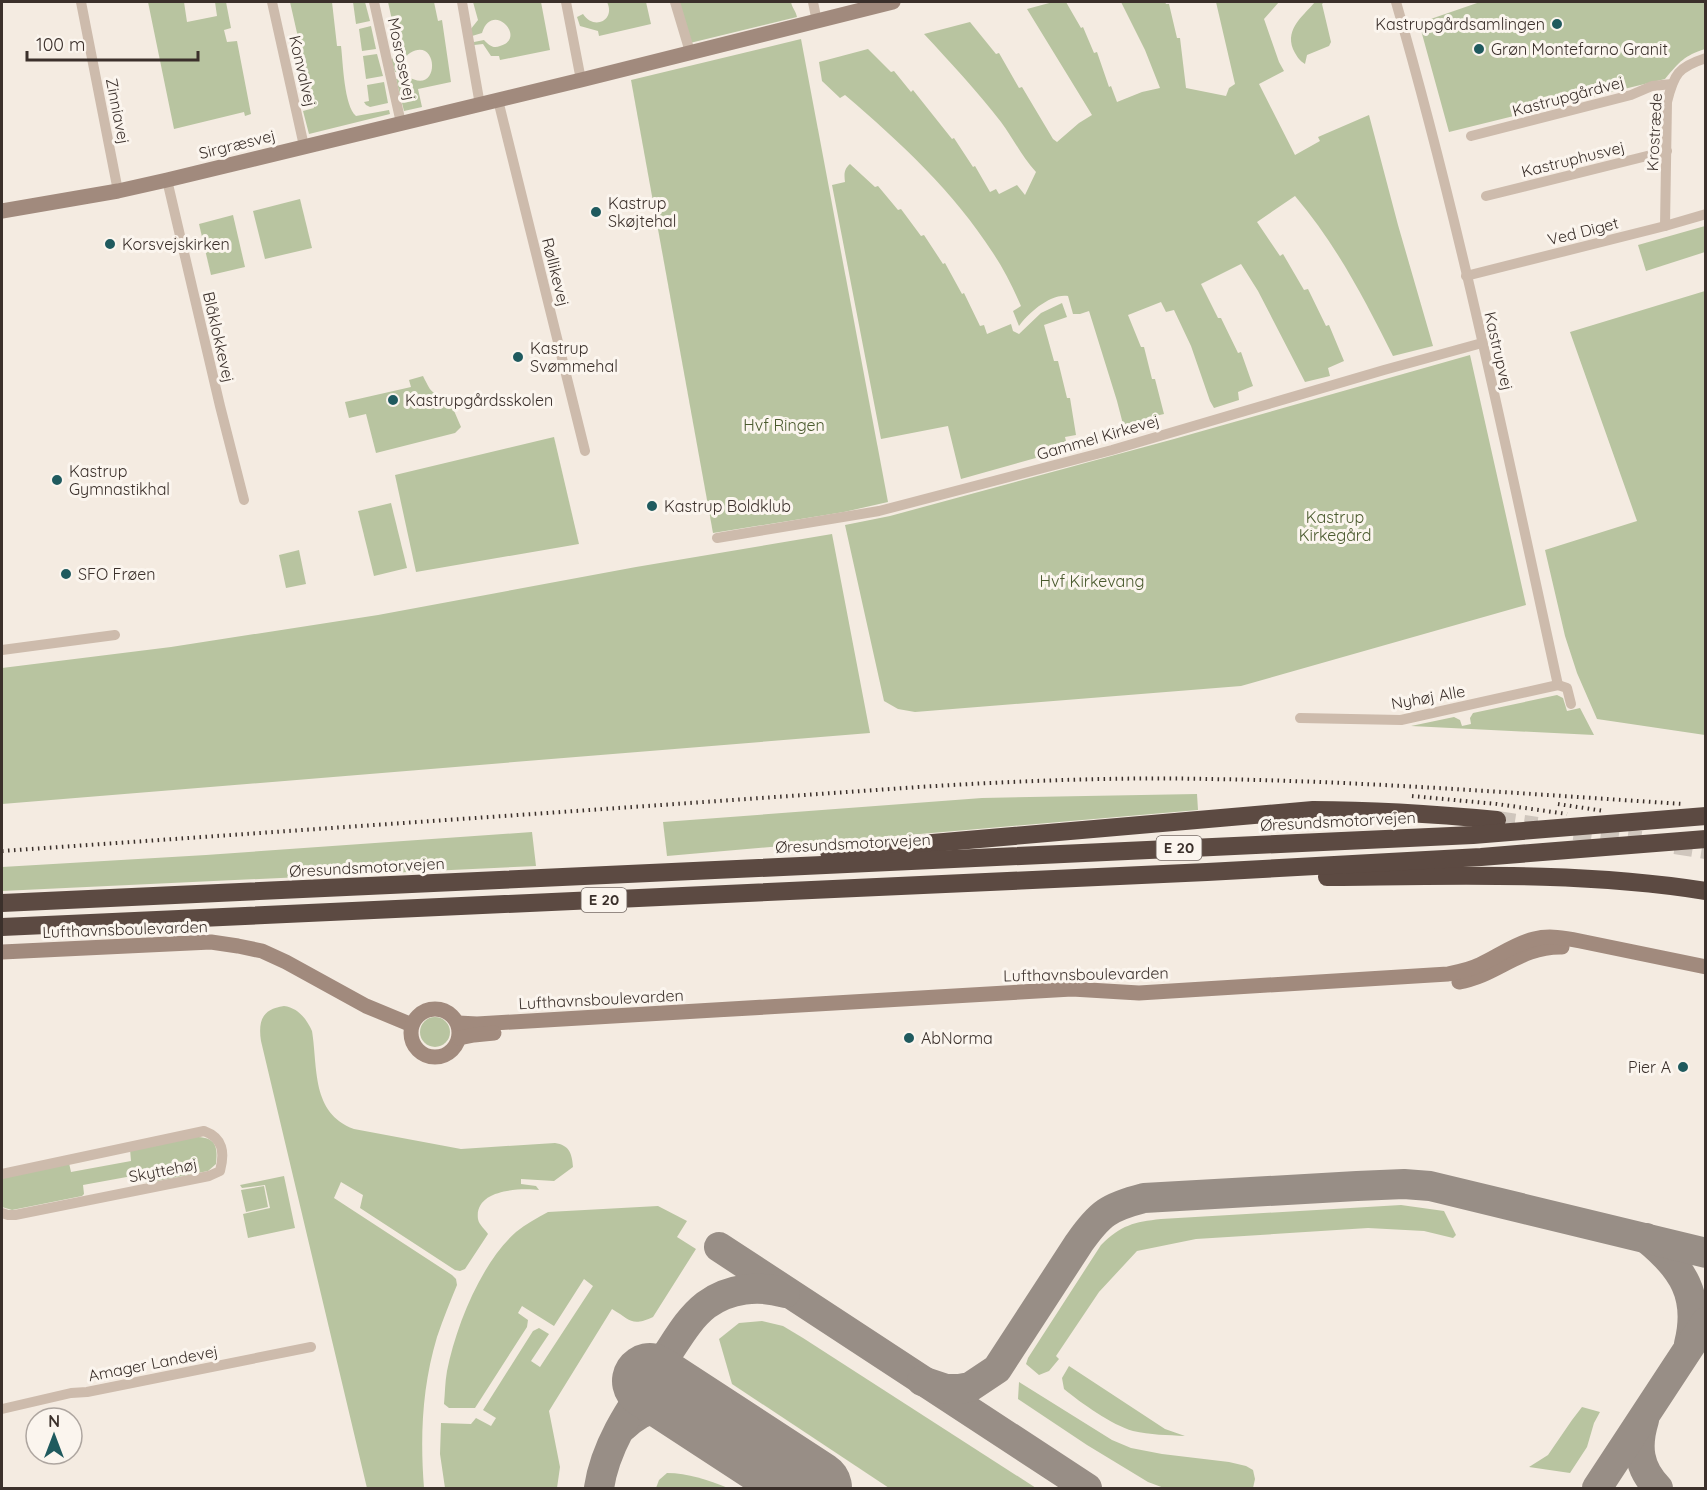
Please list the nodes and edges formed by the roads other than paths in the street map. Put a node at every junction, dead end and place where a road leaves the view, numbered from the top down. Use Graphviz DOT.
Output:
graph roads {
  1 [pos="81,2"];
  2 [pos="272,2"];
  3 [pos="374,2"];
  4 [pos="462,2"];
  5 [pos="566,2"];
  6 [pos="675,2"];
  7 [pos="813,2"];
  8 [pos="893,2"];
  9 [pos="1396,2"];
  10 [pos="817,22"];
  11 [pos="690,52"];
  12 [pos="1706,58"];
  13 [pos="581,80"];
  14 [pos="1672,84"];
  15 [pos="498,100"];
  16 [pos="480,105"];
  17 [pos="401,123"];
  18 [pos="1471,136"];
  19 [pos="304,146"];
  20 [pos="1667,151"];
  21 [pos="167,180"];
  22 [pos="118,191"];
  23 [pos="1486,196"];
  24 [pos="2,211"];
  25 [pos="1706,214"];
  26 [pos="1665,226"];
  27 [pos="1466,276"];
  28 [pos="1482,344"];
  29 [pos="585,451"];
  30 [pos="244,500"];
  31 [pos="717,538"];
  32 [pos="115,635"];
  33 [pos="2,650"];
  34 [pos="1558,685"];
  35 [pos="1571,704"];
  36 [pos="1300,718"];
  37 [pos="1706,816"];
  38 [pos="1497,820"];
  39 [pos="1706,839"];
  40 [pos="651,872"];
  41 [pos="1207,872"];
  42 [pos="1706,891"];
  43 [pos="2,903"];
  44 [pos="2,927"];
  45 [pos="2,952"];
  46 [pos="1706,968"];
  47 [pos="1706,976"];
  48 [pos="412,1025"];
  49 [pos="458,1031"];
  50 [pos="2,1174"];
  51 [pos="2,1213"];
  52 [pos="310,1347"];
  53 [pos="2,1408"];
  1 -- 22 [label="street, Zinniavej"];
  2 -- 19 [label="street, Konvalvej"];
  3 -- 17 [label="street, Mosrosevej"];
  4 -- 16 [label="street"];
  5 -- 13 [label="street"];
  6 -- 11 [label="street"];
  7 -- 10 [label="street"];
  8 -- 10 [label="street, Sirgræsvej"];
  9 -- 27 [label="street, Kastrupvej"];
  10 -- 11 [label="street, Sirgræsvej"];
  11 -- 13 [label="street, Sirgræsvej"];
  12 -- 14 [label="street, Krostræde"];
  13 -- 15 [label="street, Sirgræsvej"];
  14 -- 18 [label="street, Kastrupgårdvej"];
  14 -- 20 [label="street, Krostræde"];
  15 -- 16 [label="street, Sirgræsvej"];
  15 -- 29 [label="street, Røllikevej"];
  16 -- 17 [label="street, Sirgræsvej"];
  17 -- 19 [label="street, Sirgræsvej"];
  19 -- 21 [label="street, Sirgræsvej"];
  20 -- 23 [label="street, Kastruphusvej"];
  20 -- 26 [label="street, Krostræde"];
  21 -- 22 [label="street, Sirgræsvej"];
  21 -- 30 [label="street, Blåklokkevej"];
  22 -- 24 [label="street, Sirgræsvej"];
  25 -- 26 [label="street, Ved Diget"];
  26 -- 27 [label="street, Ved Diget"];
  27 -- 28 [label="street, Kastrupvej"];
  28 -- 31 [label="street, Gammel Kirkevej"];
  28 -- 34 [label="street, Kastrupvej"];
  32 -- 33 [label="street"];
  34 -- 35 [label="street, Kastrupvej"];
  34 -- 36 [label="street, Nyhøj Alle"];
  37 -- 40 [label="highway, Øresundsmotorvejen / E 20"];
  38 -- 40 [label="highway"];
  39 -- 41 [label="highway, E 20"];
  40 -- 43 [label="highway, Øresundsmotorvejen / E 20"];
  41 -- 42 [label="highway"];
  41 -- 44 [label="highway, E 20"];
  45 -- 48 [label="street, Lufthavnsboulevarden"];
  46 -- 49 [label="street, Lufthavnsboulevarden"];
  47 -- 49 [label="street, Lufthavnsboulevarden"];
  48 -- 49 [label="street"];
  48 -- 49 [label="street"];
  50 -- 51 [label="street, Skyttehøj"];
  52 -- 53 [label="street, Amager Landevej"];
}
